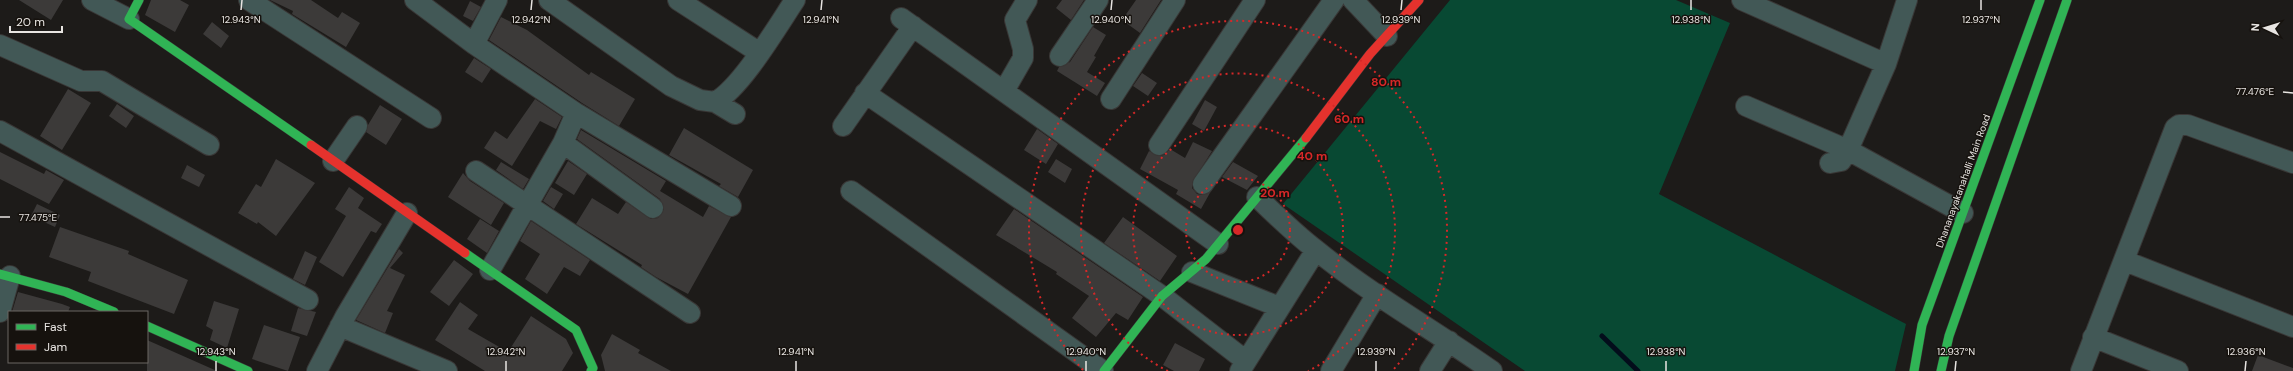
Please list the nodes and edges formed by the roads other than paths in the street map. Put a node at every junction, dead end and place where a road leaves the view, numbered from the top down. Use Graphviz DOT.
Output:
graph roads {
  1 [pos="92,0"];
  2 [pos="139,0"];
  3 [pos="248,0"];
  4 [pos="415,0"];
  5 [pos="497,0"];
  6 [pos="549,0"];
  7 [pos="678,0"];
  8 [pos="795,0"];
  9 [pos="1027,0"];
  10 [pos="1098,0"];
  11 [pos="1175,0"];
  12 [pos="1255,0"];
  13 [pos="1334,0"];
  14 [pos="1353,0"];
  15 [pos="1419,0"];
  16 [pos="1742,0"];
  17 [pos="1907,0"];
  18 [pos="2040,0"];
  19 [pos="2067,0"];
  20 [pos="129,19"];
  21 [pos="1386,36"];
  22 [pos="474,44"];
  23 [pos="0,45"];
  24 [pos="760,53"];
  25 [pos="1060,56"];
  26 [pos="1886,64"];
  27 [pos="1004,91"];
  28 [pos="865,93"];
  29 [pos="1111,99"];
  30 [pos="715,102"];
  31 [pos="1746,106"];
  32 [pos="576,113"];
  33 [pos="735,114"];
  34 [pos="431,118"];
  35 [pos="357,126"];
  36 [pos="843,126"];
  37 [pos="0,131"];
  38 [pos="563,143"];
  39 [pos="209,145"];
  40 [pos="1158,145"];
  41 [pos="1848,150"];
  42 [pos="333,161"];
  43 [pos="1830,163"];
  44 [pos="2293,163"];
  45 [pos="476,171"];
  46 [pos="1203,184"];
  47 [pos="851,191"];
  48 [pos="1257,197"];
  49 [pos="526,206"];
  50 [pos="731,206"];
  51 [pos="653,208"];
  52 [pos="407,213"];
  53 [pos="1963,213"];
  54 [pos="1218,244"];
  55 [pos="1316,250"];
  56 [pos="2125,261"];
  57 [pos="490,270"];
  58 [pos="1192,272"];
  59 [pos="5,275"];
  60 [pos="1377,294"];
  61 [pos="1162,296"];
  62 [pos="308,300"];
  63 [pos="1279,307"];
  64 [pos="112,311"];
  65 [pos="0,312"];
  66 [pos="690,313"];
  67 [pos="148,326"];
  68 [pos="340,326"];
  69 [pos="2293,327"];
  70 [pos="2093,337"];
  71 [pos="1449,340"];
  72 [pos="1243,366"];
  73 [pos="248,371"];
  74 [pos="317,371"];
  75 [pos="447,371"];
  76 [pos="591,371"];
  77 [pos="1104,371"];
  78 [pos="1332,371"];
  79 [pos="1430,371"];
  80 [pos="1492,371"];
  81 [pos="1914,371"];
  82 [pos="1941,371"];
  83 [pos="2081,371"];
  84 [pos="2178,371"];
  1 -- 20 [label="street"];
  2 -- 20 [label="street"];
  3 -- 34 [label="street"];
  4 -- 22 [label="street"];
  5 -- 22 [label="street"];
  6 -- 30 [label="street"];
  7 -- 24 [label="street"];
  8 -- 24 [label="street"];
  9 -- 27 [label="street"];
  10 -- 25 [label="street"];
  11 -- 29 [label="street"];
  12 -- 40 [label="street"];
  13 -- 46 [label="street"];
  14 -- 21 [label="street"];
  15 -- 21 [label="street"];
  16 -- 26 [label="street"];
  17 -- 26 [label="street"];
  18 -- 53 [label="street, Dhananayakanahalli Main Road"];
  19 -- 82 [label="street"];
  20 -- 42 [label="street"];
  21 -- 48 [label="street"];
  22 -- 32 [label="street"];
  23 -- 39 [label="street"];
  24 -- 30 [label="street"];
  26 -- 41 [label="street"];
  27 -- 28 [label="street"];
  27 -- 54 [label="street"];
  28 -- 36 [label="street"];
  28 -- 61 [label="street"];
  30 -- 33 [label="street"];
  31 -- 41 [label="street"];
  32 -- 38 [label="street"];
  32 -- 50 [label="street"];
  35 -- 42 [label="street"];
  37 -- 62 [label="street"];
  38 -- 49 [label="street"];
  38 -- 51 [label="street"];
  41 -- 43 [label="street"];
  41 -- 53 [label="street"];
  42 -- 52 [label="street"];
  44 -- 56 [label="street"];
  45 -- 49 [label="street"];
  47 -- 77 [label="street"];
  48 -- 54 [label="street"];
  48 -- 55 [label="street"];
  49 -- 57 [label="street"];
  49 -- 66 [label="street"];
  52 -- 57 [label="street"];
  52 -- 68 [label="street"];
  53 -- 81 [label="street, Dhananayakanahalli Main Road"];
  54 -- 58 [label="street"];
  55 -- 60 [label="street"];
  55 -- 63 [label="street"];
  56 -- 69 [label="street"];
  56 -- 70 [label="street"];
  57 -- 76 [label="street"];
  58 -- 61 [label="street"];
  58 -- 63 [label="street"];
  59 -- 64 [label="street"];
  59 -- 65 [label="street"];
  60 -- 71 [label="street"];
  60 -- 78 [label="street"];
  61 -- 72 [label="street"];
  61 -- 77 [label="street"];
  63 -- 72 [label="street"];
  67 -- 73 [label="street"];
  68 -- 74 [label="street"];
  68 -- 75 [label="street"];
  70 -- 83 [label="street"];
  70 -- 84 [label="street"];
  71 -- 79 [label="street"];
  71 -- 80 [label="street"];
}
